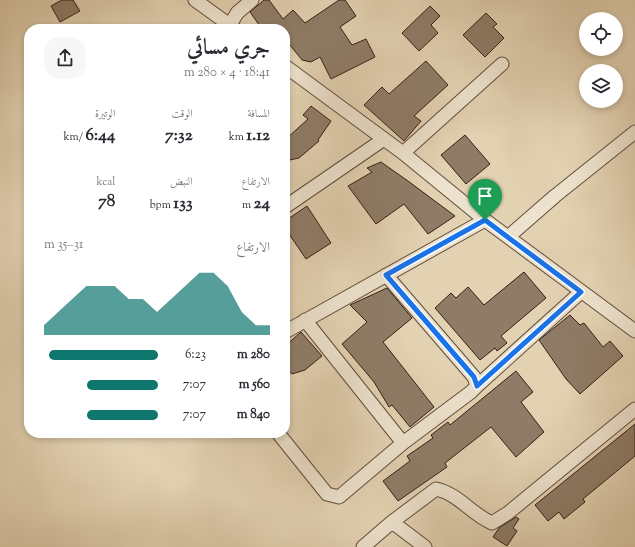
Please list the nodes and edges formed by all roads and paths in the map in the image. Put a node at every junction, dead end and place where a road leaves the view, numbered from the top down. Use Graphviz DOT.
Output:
graph roads {
  1 [pos="195,0"];
  2 [pos="252,0"];
  3 [pos="228,24"];
  4 [pos="233,24"];
  5 [pos="502,64"];
  6 [pos="290,70"];
  7 [pos="635,132"];
  8 [pos="384,139"];
  9 [pos="403,153"];
  10 [pos="290,204"];
  11 [pos="485,220"];
  12 [pos="508,237"];
  13 [pos="386,275"];
  14 [pos="581,292"];
  15 [pos="305,320"];
  16 [pos="290,329"];
  17 [pos="635,331"];
  18 [pos="477,386"];
  19 [pos="635,409"];
  20 [pos="282,438"];
  21 [pos="403,444"];
  22 [pos="392,522"];
  23 [pos="363,547"];
  24 [pos="425,547"];
  1 -- 3 [label="street"];
  2 -- 4 [label="street"];
  5 -- 9 [label="street"];
  6 -- 8 [label="street"];
  7 -- 12 [label="street"];
  8 -- 9 [label="street"];
  8 -- 10 [label="street"];
  9 -- 11 [label="street"];
  11 -- 12 [label="street"];
  11 -- 13 [label="street"];
  12 -- 14 [label="street"];
  13 -- 15 [label="street"];
  13 -- 18 [label="street"];
  14 -- 17 [label="street"];
  14 -- 18 [label="street"];
  15 -- 16 [label="street"];
  15 -- 21 [label="street"];
  18 -- 21 [label="street"];
  19 -- 22 [label="street"];
  20 -- 21 [label="street"];
  22 -- 23 [label="street"];
  22 -- 24 [label="street"];
}
